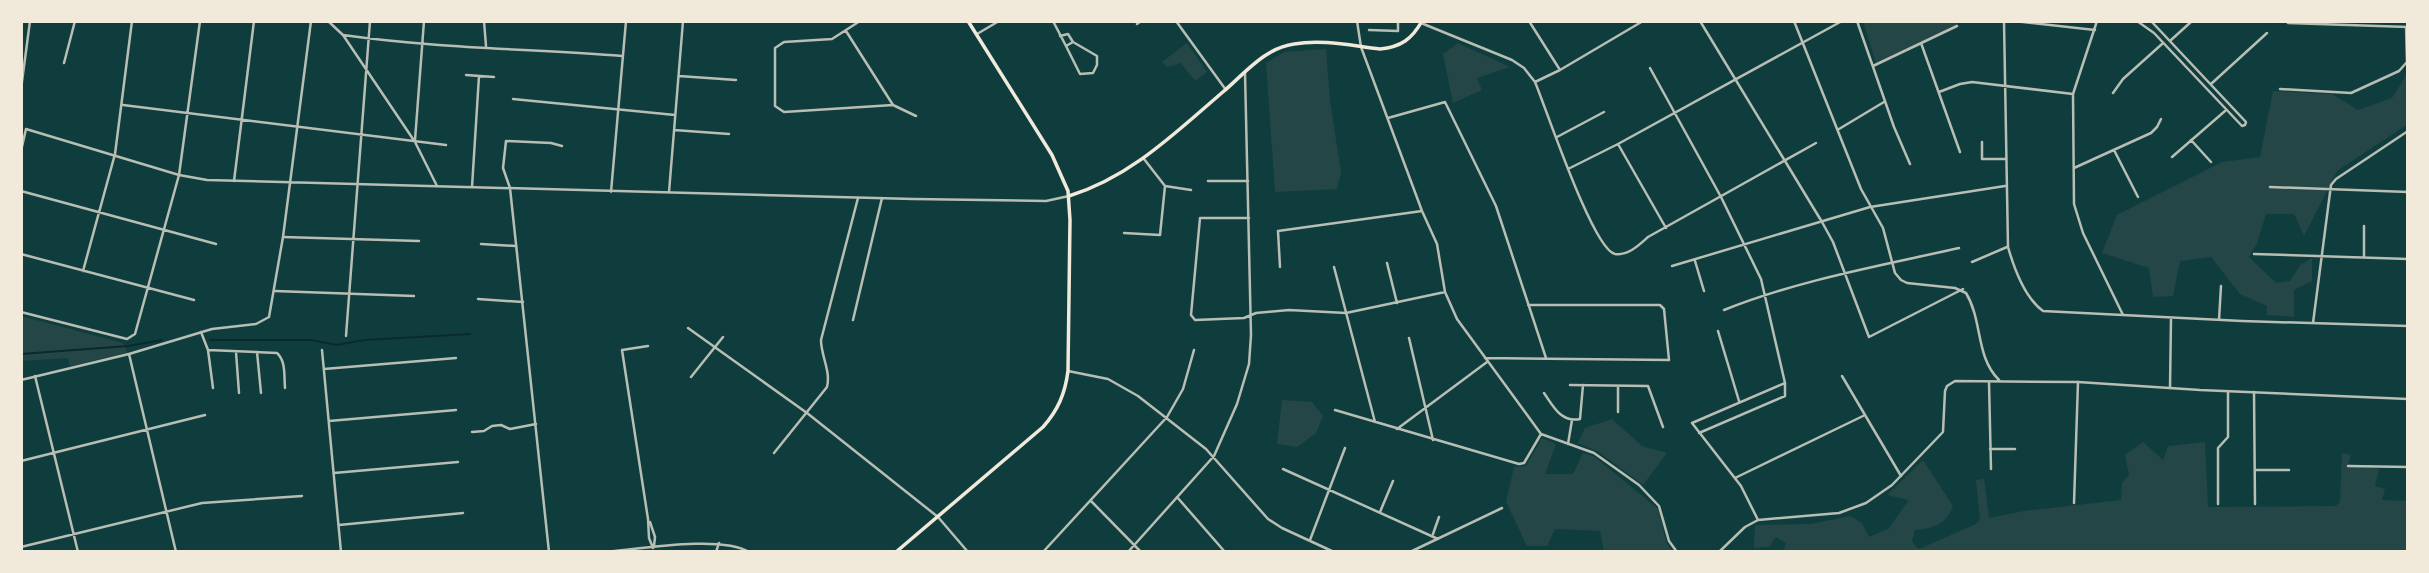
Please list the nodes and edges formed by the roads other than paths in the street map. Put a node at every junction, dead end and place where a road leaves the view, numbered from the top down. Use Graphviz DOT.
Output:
graph roads {
  1 [pos="30,21"];
  2 [pos="75,21"];
  3 [pos="132,21"];
  4 [pos="200,21"];
  5 [pos="254,21"];
  6 [pos="311,21"];
  7 [pos="328,21"];
  8 [pos="370,21"];
  9 [pos="424,21"];
  10 [pos="484,21"];
  11 [pos="626,21"];
  12 [pos="683,21"];
  13 [pos="860,21"];
  14 [pos="968,21"];
  15 [pos="999,21"];
  16 [pos="1053,21"];
  17 [pos="1176,21"];
  18 [pos="1357,21"];
  19 [pos="1398,21"];
  20 [pos="1529,21"];
  21 [pos="1643,21"];
  22 [pos="1700,21"];
  23 [pos="1794,21"];
  24 [pos="1842,21"];
  25 [pos="1857,21"];
  26 [pos="2004,21"];
  27 [pos="2014,21"];
  28 [pos="2097,21"];
  29 [pos="2137,21"];
  30 [pos="2151,21"];
  31 [pos="2192,21"];
  32 [pos="1422,22"];
  33 [pos="2288,23"];
  34 [pos="1957,26"];
  35 [pos="2407,27"];
  36 [pos="846,30"];
  37 [pos="1368,30"];
  38 [pos="2095,30"];
  39 [pos="2267,33"];
  40 [pos="977,34"];
  41 [pos="343,35"];
  42 [pos="1060,36"];
  43 [pos="368,39"];
  44 [pos="1073,41"];
  45 [pos="1804,41"];
  46 [pos="2171,41"];
  47 [pos="1921,43"];
  48 [pos="2163,43"];
  49 [pos="423,44"];
  50 [pos="486,46"];
  51 [pos="1066,46"];
  52 [pos="1361,47"];
  53 [pos="623,56"];
  54 [pos="2188,61"];
  55 [pos="64,63"];
  56 [pos="2184,65"];
  57 [pos="1873,66"];
  58 [pos="1650,68"];
  59 [pos="366,70"];
  60 [pos="1560,70"];
  61 [pos="1245,72"];
  62 [pos="21,74"];
  63 [pos="466,75"];
  64 [pos="479,76"];
  65 [pos="679,76"];
  66 [pos="494,77"];
  67 [pos="1734,79"];
  68 [pos="736,80"];
  69 [pos="22,82"];
  70 [pos="1535,82"];
  71 [pos="2211,84"];
  72 [pos="2003,86"];
  73 [pos="21,89"];
  74 [pos="2280,89"];
  75 [pos="1226,90"];
  76 [pos="1939,92"];
  77 [pos="2113,93"];
  78 [pos="2073,94"];
  79 [pos="513,99"];
  80 [pos="1885,102"];
  81 [pos="122,105"];
  82 [pos="893,105"];
  83 [pos="618,111"];
  84 [pos="2226,111"];
  85 [pos="188,112"];
  86 [pos="1604,112"];
  87 [pos="1674,113"];
  88 [pos="675,115"];
  89 [pos="916,116"];
  90 [pos="242,118"];
  91 [pos="1388,118"];
  92 [pos="2161,119"];
  93 [pos="297,126"];
  94 [pos="21,127"];
  95 [pos="26,128"];
  96 [pos="1839,129"];
  97 [pos="674,130"];
  98 [pos="2408,131"];
  99 [pos="729,134"];
  100 [pos="362,135"];
  101 [pos="1557,137"];
  102 [pos="2191,140"];
  103 [pos="415,142"];
  104 [pos="1982,142"];
  105 [pos="1816,143"];
  106 [pos="1618,144"];
  107 [pos="446,145"];
  108 [pos="562,146"];
  109 [pos="2114,150"];
  110 [pos="21,151"];
  111 [pos="1960,152"];
  112 [pos="114,156"];
  113 [pos="2172,157"];
  114 [pos="1144,159"];
  115 [pos="2005,159"];
  116 [pos="1787,162"];
  117 [pos="2211,162"];
  118 [pos="1910,164"];
  119 [pos="2074,168"];
  120 [pos="1568,169"];
  121 [pos="179,175"];
  122 [pos="1248,180"];
  123 [pos="234,181"];
  124 [pos="1208,181"];
  125 [pos="289,183"];
  126 [pos="356,184"];
  127 [pos="437,186"];
  128 [pos="1165,186"];
  129 [pos="2005,186"];
  130 [pos="472,187"];
  131 [pos="2270,187"];
  132 [pos="510,188"];
  133 [pos="2330,189"];
  134 [pos="1191,190"];
  135 [pos="21,191"];
  136 [pos="611,192"];
  137 [pos="2408,192"];
  138 [pos="669,193"];
  139 [pos="1069,196"];
  140 [pos="1721,197"];
  141 [pos="2138,197"];
  142 [pos="858,198"];
  143 [pos="882,198"];
  144 [pos="1870,207"];
  145 [pos="1422,211"];
  146 [pos="99,213"];
  147 [pos="1249,218"];
  148 [pos="1822,222"];
  149 [pos="2364,226"];
  150 [pos="1667,228"];
  151 [pos="165,229"];
  152 [pos="1124,233"];
  153 [pos="283,237"];
  154 [pos="353,239"];
  155 [pos="419,242"];
  156 [pos="216,244"];
  157 [pos="481,244"];
  158 [pos="1745,244"];
  159 [pos="517,246"];
  160 [pos="2008,247"];
  161 [pos="1959,248"];
  162 [pos="21,254"];
  163 [pos="2254,254"];
  164 [pos="2321,256"];
  165 [pos="2364,257"];
  166 [pos="2408,258"];
  167 [pos="1695,259"];
  168 [pos="1387,262"];
  169 [pos="1972,262"];
  170 [pos="1891,263"];
  171 [pos="1672,266"];
  172 [pos="1280,267"];
  173 [pos="1334,267"];
  174 [pos="83,271"];
  175 [pos="1844,273"];
  176 [pos="2221,286"];
  177 [pos="149,288"];
  178 [pos="1962,289"];
  179 [pos="275,291"];
  180 [pos="1704,291"];
  181 [pos="1446,292"];
  182 [pos="1765,294"];
  183 [pos="349,295"];
  184 [pos="414,296"];
  185 [pos="478,299"];
  186 [pos="194,300"];
  187 [pos="523,302"];
  188 [pos="1397,303"];
  189 [pos="1528,305"];
  190 [pos="1724,310"];
  191 [pos="21,312"];
  192 [pos="1346,313"];
  193 [pos="2123,315"];
  194 [pos="1251,316"];
  195 [pos="2171,317"];
  196 [pos="853,320"];
  197 [pos="2219,320"];
  198 [pos="2313,323"];
  199 [pos="2408,326"];
  200 [pos="688,328"];
  201 [pos="1718,331"];
  202 [pos="201,332"];
  203 [pos="346,337"];
  204 [pos="723,337"];
  205 [pos="1409,338"];
  206 [pos="648,346"];
  207 [pos="715,347"];
  208 [pos="208,350"];
  209 [pos="1194,350"];
  210 [pos="322,351"];
  211 [pos="236,352"];
  212 [pos="257,352"];
  213 [pos="129,354"];
  214 [pos="456,358"];
  215 [pos="1546,358"];
  216 [pos="1486,360"];
  217 [pos="324,369"];
  218 [pos="1068,371"];
  219 [pos="1991,371"];
  220 [pos="35,376"];
  221 [pos="1842,376"];
  222 [pos="691,377"];
  223 [pos="21,380"];
  224 [pos="2000,380"];
  225 [pos="1984,381"];
  226 [pos="1989,381"];
  227 [pos="2078,382"];
  228 [pos="1785,383"];
  229 [pos="1570,385"];
  230 [pos="1583,385"];
  231 [pos="1618,386"];
  232 [pos="213,388"];
  233 [pos="285,388"];
  234 [pos="2170,388"];
  235 [pos="2228,391"];
  236 [pos="2254,392"];
  237 [pos="239,393"];
  238 [pos="261,393"];
  239 [pos="1544,393"];
  240 [pos="2408,399"];
  241 [pos="1739,401"];
  242 [pos="1426,407"];
  243 [pos="456,410"];
  244 [pos="1335,410"];
  245 [pos="1618,412"];
  246 [pos="807,413"];
  247 [pos="205,415"];
  248 [pos="1863,416"];
  249 [pos="1167,417"];
  250 [pos="1572,420"];
  251 [pos="329,421"];
  252 [pos="1375,422"];
  253 [pos="536,424"];
  254 [pos="1664,427"];
  255 [pos="147,429"];
  256 [pos="1397,429"];
  257 [pos="472,432"];
  258 [pos="1699,433"];
  259 [pos="1541,434"];
  260 [pos="1433,440"];
  261 [pos="1568,444"];
  262 [pos="1345,449"];
  263 [pos="1990,449"];
  264 [pos="2015,449"];
  265 [pos="54,452"];
  266 [pos="774,453"];
  267 [pos="1214,456"];
  268 [pos="21,461"];
  269 [pos="458,462"];
  270 [pos="2348,466"];
  271 [pos="2408,467"];
  272 [pos="1283,469"];
  273 [pos="1991,469"];
  274 [pos="2255,470"];
  275 [pos="2289,470"];
  276 [pos="334,473"];
  277 [pos="1901,476"];
  278 [pos="1735,478"];
  279 [pos="1393,481"];
  280 [pos="1329,489"];
  281 [pos="302,496"];
  282 [pos="1177,496"];
  283 [pos="1091,501"];
  284 [pos="2074,503"];
  285 [pos="2218,504"];
  286 [pos="2255,504"];
  287 [pos="1503,508"];
  288 [pos="167,510"];
  289 [pos="1380,512"];
  290 [pos="463,513"];
  291 [pos="938,517"];
  292 [pos="1439,517"];
  293 [pos="1758,520"];
  294 [pos="339,525"];
  295 [pos="73,533"];
  296 [pos="1432,535"];
  297 [pos="1438,539"];
  298 [pos="1309,541"];
  299 [pos="719,543"];
  300 [pos="689,545"];
  301 [pos="1134,545"];
  302 [pos="21,547"];
  303 [pos="653,548"];
  304 [pos="78,552"];
  305 [pos="176,552"];
  306 [pos="341,552"];
  307 [pos="549,552"];
  308 [pos="606,552"];
  309 [pos="688,552"];
  310 [pos="716,552"];
  311 [pos="749,552"];
  312 [pos="896,552"];
  313 [pos="968,552"];
  314 [pos="1043,552"];
  315 [pos="1128,552"];
  316 [pos="1141,552"];
  317 [pos="1226,552"];
  318 [pos="1334,552"];
  319 [pos="1409,552"];
  320 [pos="1678,552"];
  321 [pos="1719,552"];
  1 -- 62 [label="street"];
  2 -- 55 [label="street"];
  3 -- 81 [label="street"];
  4 -- 85 [label="street"];
  5 -- 90 [label="street"];
  6 -- 93 [label="street"];
  7 -- 41 [label="street"];
  8 -- 43 [label="street"];
  9 -- 49 [label="street"];
  10 -- 50 [label="street"];
  11 -- 53 [label="street"];
  12 -- 65 [label="street"];
  13 -- 36 [label="street"];
  14 -- 40 [label="main road"];
  15 -- 40 [label="street"];
  16 -- 42 [label="street"];
  17 -- 75 [label="street"];
  18 -- 52 [label="street"];
  19 -- 37 [label="street"];
  20 -- 60 [label="street"];
  21 -- 60 [label="street"];
  22 -- 67 [label="street"];
  23 -- 45 [label="street"];
  24 -- 45 [label="street"];
  25 -- 57 [label="street"];
  26 -- 72 [label="street"];
  27 -- 38 [label="street"];
  28 -- 38 [label="street"];
  29 -- 48 [label="street"];
  30 -- 46 [label="street"];
  31 -- 46 [label="street"];
  32 -- 52 [label="main road"];
  32 -- 70 [label="street"];
  33 -- 35 [label="street"];
  34 -- 47 [label="street"];
  35 -- 74 [label="street"];
  36 -- 82 [label="street"];
  36 -- 82 [label="street"];
  38 -- 78 [label="street"];
  39 -- 71 [label="street"];
  40 -- 139 [label="main road"];
  41 -- 43 [label="street"];
  41 -- 59 [label="street"];
  42 -- 44 [label="street"];
  42 -- 51 [label="street"];
  43 -- 49 [label="street"];
  43 -- 59 [label="street"];
  44 -- 51 [label="street"];
  44 -- 51 [label="street"];
  45 -- 67 [label="street"];
  45 -- 96 [label="street"];
  46 -- 54 [label="street"];
  47 -- 57 [label="street"];
  47 -- 76 [label="street"];
  48 -- 56 [label="street"];
  48 -- 77 [label="street"];
  49 -- 50 [label="street"];
  49 -- 103 [label="street"];
  50 -- 53 [label="street"];
  52 -- 61 [label="main road"];
  52 -- 91 [label="street"];
  53 -- 83 [label="street"];
  54 -- 56 [label="street"];
  54 -- 71 [label="street"];
  56 -- 84 [label="street"];
  57 -- 80 [label="street"];
  58 -- 87 [label="street"];
  59 -- 100 [label="street"];
  59 -- 103 [label="street"];
  60 -- 70 [label="street"];
  61 -- 75 [label="main road"];
  61 -- 122 [label="street"];
  62 -- 69 [label="street"];
  63 -- 64 [label="street"];
  64 -- 66 [label="street"];
  64 -- 130 [label="street"];
  65 -- 68 [label="street"];
  65 -- 88 [label="street"];
  67 -- 87 [label="street"];
  67 -- 116 [label="street"];
  69 -- 73 [label="street"];
  70 -- 101 [label="street"];
  71 -- 84 [label="street"];
  72 -- 76 [label="street"];
  72 -- 78 [label="street"];
  72 -- 115 [label="street"];
  75 -- 114 [label="main road"];
  76 -- 111 [label="street"];
  78 -- 119 [label="street"];
  79 -- 83 [label="street"];
  80 -- 96 [label="street"];
  80 -- 118 [label="street"];
  81 -- 85 [label="street"];
  81 -- 112 [label="street"];
  82 -- 89 [label="street"];
  83 -- 88 [label="street"];
  83 -- 136 [label="street"];
  84 -- 102 [label="street"];
  85 -- 90 [label="street"];
  85 -- 121 [label="street"];
  86 -- 101 [label="street"];
  87 -- 106 [label="street"];
  87 -- 140 [label="street"];
  88 -- 97 [label="street"];
  90 -- 93 [label="street"];
  90 -- 123 [label="street"];
  91 -- 145 [label="street"];
  91 -- 189 [label="street"];
  92 -- 109 [label="street"];
  93 -- 100 [label="street"];
  93 -- 125 [label="street"];
  94 -- 95 [label="street"];
  95 -- 110 [label="street"];
  95 -- 112 [label="street"];
  96 -- 144 [label="street"];
  97 -- 99 [label="street"];
  97 -- 138 [label="street"];
  98 -- 133 [label="street"];
  100 -- 103 [label="street"];
  100 -- 126 [label="street"];
  101 -- 120 [label="street"];
  102 -- 113 [label="street"];
  102 -- 117 [label="street"];
  103 -- 107 [label="street"];
  103 -- 127 [label="street"];
  104 -- 115 [label="street"];
  105 -- 116 [label="street"];
  106 -- 120 [label="street"];
  106 -- 150 [label="street"];
  108 -- 132 [label="street"];
  109 -- 119 [label="street"];
  109 -- 141 [label="street"];
  112 -- 121 [label="street"];
  112 -- 146 [label="street"];
  114 -- 128 [label="street"];
  114 -- 139 [label="main road"];
  115 -- 129 [label="street"];
  116 -- 140 [label="street"];
  116 -- 148 [label="street"];
  119 -- 193 [label="street"];
  120 -- 150 [label="street"];
  121 -- 123 [label="street"];
  121 -- 151 [label="street"];
  122 -- 124 [label="street"];
  122 -- 147 [label="street"];
  123 -- 125 [label="street"];
  125 -- 126 [label="street"];
  125 -- 153 [label="street"];
  126 -- 127 [label="street"];
  126 -- 154 [label="street"];
  127 -- 130 [label="street"];
  128 -- 134 [label="street"];
  128 -- 152 [label="street"];
  129 -- 144 [label="street"];
  129 -- 160 [label="street"];
  130 -- 132 [label="street"];
  131 -- 133 [label="street"];
  132 -- 136 [label="street"];
  132 -- 159 [label="street"];
  133 -- 137 [label="street"];
  133 -- 164 [label="street"];
  135 -- 146 [label="street"];
  136 -- 138 [label="street"];
  138 -- 142 [label="street"];
  139 -- 143 [label="street"];
  139 -- 218 [label="main road"];
  140 -- 150 [label="street"];
  140 -- 158 [label="street"];
  142 -- 143 [label="street"];
  142 -- 246 [label="street"];
  143 -- 196 [label="street"];
  144 -- 148 [label="street"];
  144 -- 170 [label="street"];
  145 -- 172 [label="street"];
  145 -- 181 [label="street"];
  146 -- 151 [label="street"];
  146 -- 174 [label="street"];
  147 -- 194 [label="street"];
  147 -- 194 [label="street"];
  148 -- 158 [label="street"];
  148 -- 175 [label="street"];
  149 -- 165 [label="street"];
  151 -- 156 [label="street"];
  151 -- 177 [label="street"];
  153 -- 154 [label="street"];
  153 -- 179 [label="street"];
  154 -- 155 [label="street"];
  154 -- 183 [label="street"];
  157 -- 159 [label="street"];
  158 -- 167 [label="street"];
  158 -- 182 [label="street"];
  159 -- 187 [label="street"];
  160 -- 169 [label="street"];
  160 -- 193 [label="street"];
  161 -- 170 [label="street"];
  162 -- 174 [label="street"];
  163 -- 164 [label="street"];
  164 -- 165 [label="street"];
  164 -- 198 [label="street"];
  165 -- 166 [label="street"];
  167 -- 171 [label="street"];
  167 -- 180 [label="street"];
  168 -- 188 [label="street"];
  170 -- 175 [label="street"];
  170 -- 178 [label="street"];
  173 -- 192 [label="street"];
  174 -- 177 [label="street"];
  175 -- 178 [label="street"];
  175 -- 182 [label="street"];
  176 -- 197 [label="street"];
  177 -- 186 [label="street"];
  177 -- 191 [label="street"];
  178 -- 219 [label="street"];
  179 -- 183 [label="street"];
  179 -- 202 [label="street"];
  181 -- 188 [label="street"];
  181 -- 216 [label="street"];
  182 -- 190 [label="street"];
  182 -- 228 [label="street"];
  183 -- 184 [label="street"];
  183 -- 203 [label="street"];
  185 -- 187 [label="street"];
  187 -- 253 [label="street"];
  188 -- 192 [label="street"];
  189 -- 215 [label="street"];
  189 -- 215 [label="street"];
  192 -- 194 [label="street"];
  192 -- 252 [label="street"];
  193 -- 195 [label="street"];
  194 -- 267 [label="street"];
  195 -- 197 [label="street"];
  195 -- 234 [label="street"];
  197 -- 198 [label="street"];
  198 -- 199 [label="street"];
  200 -- 207 [label="street"];
  201 -- 241 [label="street"];
  202 -- 208 [label="street"];
  202 -- 213 [label="street"];
  204 -- 207 [label="street"];
  205 -- 242 [label="street"];
  206 -- 303 [label="street"];
  207 -- 222 [label="street"];
  207 -- 246 [label="street"];
  208 -- 211 [label="street"];
  208 -- 232 [label="street"];
  209 -- 249 [label="street"];
  210 -- 217 [label="street"];
  211 -- 212 [label="street"];
  211 -- 237 [label="street"];
  212 -- 233 [label="street"];
  212 -- 238 [label="street"];
  213 -- 220 [label="street"];
  213 -- 255 [label="street"];
  214 -- 217 [label="street"];
  215 -- 216 [label="street"];
  216 -- 242 [label="street"];
  216 -- 259 [label="street"];
  217 -- 251 [label="street"];
  218 -- 249 [label="street"];
  218 -- 291 [label="main road"];
  219 -- 224 [label="street"];
  219 -- 225 [label="street"];
  220 -- 223 [label="street"];
  220 -- 265 [label="street"];
  221 -- 248 [label="street"];
  224 -- 226 [label="street"];
  224 -- 227 [label="street"];
  225 -- 226 [label="street"];
  225 -- 277 [label="street"];
  226 -- 263 [label="street"];
  227 -- 234 [label="street"];
  227 -- 284 [label="street"];
  228 -- 241 [label="street"];
  228 -- 258 [label="street"];
  229 -- 230 [label="street"];
  230 -- 231 [label="street"];
  230 -- 250 [label="street"];
  231 -- 245 [label="street"];
  231 -- 254 [label="street"];
  234 -- 235 [label="street"];
  235 -- 236 [label="street"];
  235 -- 285 [label="street"];
  236 -- 240 [label="street"];
  236 -- 274 [label="street"];
  239 -- 250 [label="street"];
  241 -- 258 [label="street"];
  242 -- 256 [label="street"];
  242 -- 260 [label="street"];
  243 -- 251 [label="street"];
  244 -- 252 [label="street"];
  246 -- 266 [label="street"];
  246 -- 291 [label="street"];
  247 -- 255 [label="street"];
  248 -- 277 [label="street"];
  248 -- 278 [label="street"];
  249 -- 267 [label="street"];
  249 -- 283 [label="street"];
  250 -- 261 [label="street"];
  251 -- 276 [label="street"];
  252 -- 256 [label="street"];
  253 -- 257 [label="street"];
  253 -- 307 [label="street"];
  255 -- 265 [label="street"];
  255 -- 288 [label="street"];
  256 -- 260 [label="street"];
  258 -- 278 [label="street"];
  259 -- 260 [label="street"];
  259 -- 261 [label="street"];
  261 -- 320 [label="street"];
  262 -- 280 [label="street"];
  263 -- 264 [label="street"];
  263 -- 273 [label="street"];
  265 -- 268 [label="street"];
  265 -- 295 [label="street"];
  267 -- 282 [label="street"];
  267 -- 298 [label="street"];
  269 -- 276 [label="street"];
  270 -- 271 [label="street"];
  272 -- 280 [label="street"];
  274 -- 275 [label="street"];
  274 -- 286 [label="street"];
  276 -- 294 [label="street"];
  277 -- 293 [label="street"];
  278 -- 293 [label="street"];
  279 -- 289 [label="street"];
  280 -- 289 [label="street"];
  280 -- 298 [label="street"];
  281 -- 288 [label="street"];
  282 -- 301 [label="street"];
  282 -- 317 [label="street"];
  283 -- 301 [label="street"];
  283 -- 314 [label="street"];
  287 -- 297 [label="street"];
  288 -- 295 [label="street"];
  288 -- 305 [label="street"];
  289 -- 296 [label="street"];
  290 -- 294 [label="street"];
  291 -- 312 [label="main road"];
  291 -- 313 [label="street"];
  292 -- 296 [label="street"];
  293 -- 321 [label="street"];
  294 -- 306 [label="street"];
  295 -- 302 [label="street"];
  295 -- 304 [label="street"];
  296 -- 297 [label="street"];
  297 -- 319 [label="street"];
  298 -- 318 [label="street"];
  299 -- 300 [label="street"];
  299 -- 310 [label="street"];
  299 -- 311 [label="street"];
  300 -- 303 [label="street"];
  300 -- 309 [label="street"];
  301 -- 315 [label="street"];
  301 -- 316 [label="street"];
  303 -- 308 [label="street"];
}
